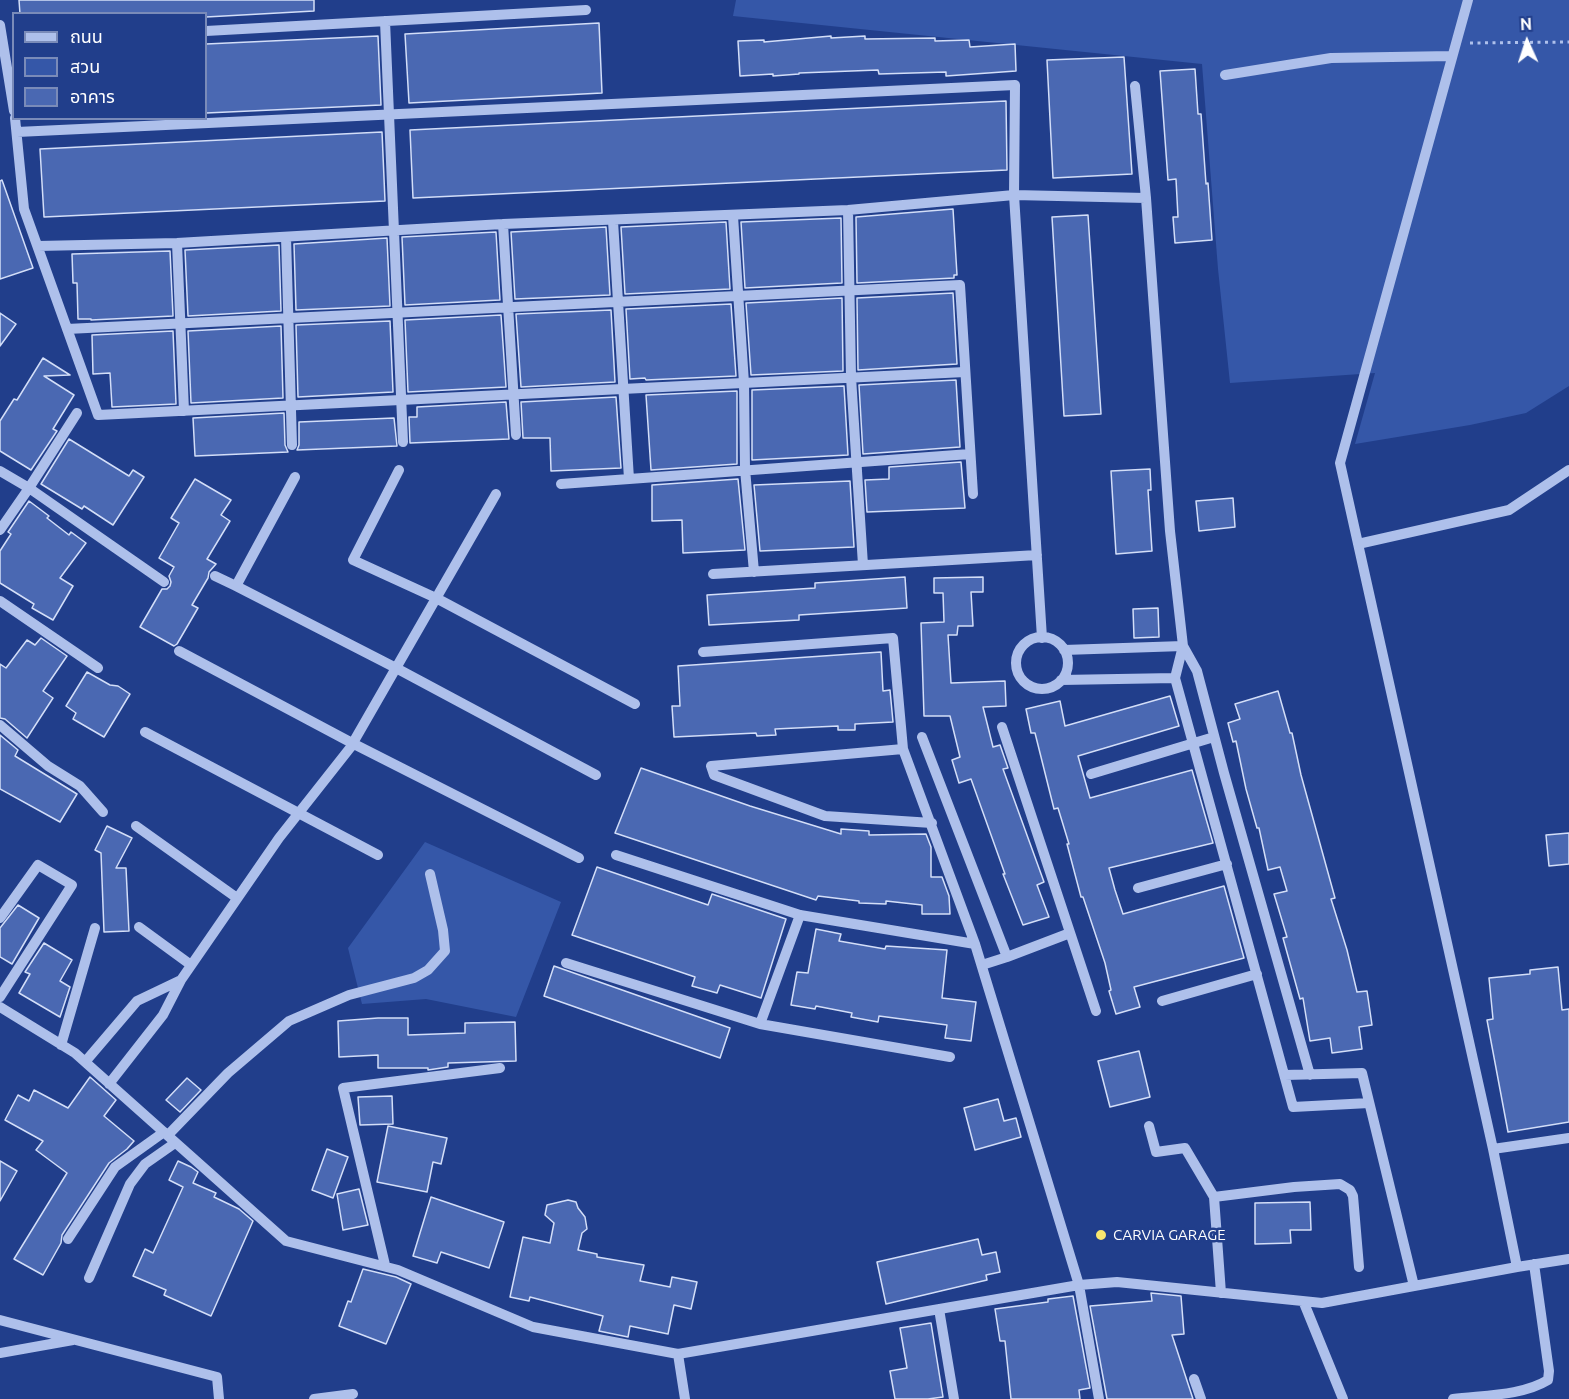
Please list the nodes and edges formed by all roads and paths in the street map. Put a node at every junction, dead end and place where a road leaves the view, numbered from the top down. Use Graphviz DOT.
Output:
graph roads {
  1 [pos="1468,0"];
  2 [pos="585,10"];
  3 [pos="385,21"];
  4 [pos="0,25"];
  5 [pos="207,31"];
  6 [pos="8,41"];
  7 [pos="1569,42"];
  8 [pos="1456,43"];
  9 [pos="1452,56"];
  10 [pos="1225,75"];
  11 [pos="1135,86"];
  12 [pos="12,100"];
  13 [pos="389,114"];
  14 [pos="15,120"];
  15 [pos="17,132"];
  16 [pos="1014,195"];
  17 [pos="1146,198"];
  18 [pos="848,210"];
  19 [pos="734,216"];
  20 [pos="613,221"];
  21 [pos="503,224"];
  22 [pos="394,231"];
  23 [pos="286,237"];
  24 [pos="177,243"];
  25 [pos="38,246"];
  26 [pos="850,289"];
  27 [pos="739,296"];
  28 [pos="618,301"];
  29 [pos="508,307"];
  30 [pos="397,312"];
  31 [pos="288,318"];
  32 [pos="180,323"];
  33 [pos="67,329"];
  34 [pos="965,372"];
  35 [pos="851,377"];
  36 [pos="744,383"];
  37 [pos="624,389"];
  38 [pos="514,394"];
  39 [pos="401,400"];
  40 [pos="291,405"];
  41 [pos="184,411"];
  42 [pos="77,413"];
  43 [pos="516,435"];
  44 [pos="403,442"];
  45 [pos="292,445"];
  46 [pos="970,454"];
  47 [pos="856,462"];
  48 [pos="745,469"];
  49 [pos="399,470"];
  50 [pos="1569,470"];
  51 [pos="0,471"];
  52 [pos="295,477"];
  53 [pos="629,479"];
  54 [pos="561,484"];
  55 [pos="29,488"];
  56 [pos="496,494"];
  57 [pos="973,494"];
  58 [pos="0,530"];
  59 [pos="1358,544"];
  60 [pos="1037,555"];
  61 [pos="862,565"];
  62 [pos="753,572"];
  63 [pos="713,574"];
  64 [pos="215,576"];
  65 [pos="164,582"];
  66 [pos="236,586"];
  67 [pos="436,598"];
  68 [pos="0,601"];
  69 [pos="1042,638"];
  70 [pos="1183,646"];
  71 [pos="1064,650"];
  72 [pos="179,651"];
  73 [pos="703,652"];
  74 [pos="98,668"];
  75 [pos="396,668"];
  76 [pos="1175,678"];
  77 [pos="1061,680"];
  78 [pos="635,704"];
  79 [pos="0,725"];
  80 [pos="1002,727"];
  81 [pos="145,732"];
  82 [pos="922,737"];
  83 [pos="1214,737"];
  84 [pos="352,743"];
  85 [pos="1192,744"];
  86 [pos="903,749"];
  87 [pos="1091,774"];
  88 [pos="596,775"];
  89 [pos="103,812"];
  90 [pos="298,813"];
  91 [pos="932,823"];
  92 [pos="136,826"];
  93 [pos="378,855"];
  94 [pos="616,855"];
  95 [pos="579,858"];
  96 [pos="1227,864"];
  97 [pos="430,874"];
  98 [pos="1138,888"];
  99 [pos="237,898"];
  100 [pos="800,915"];
  101 [pos="0,918"];
  102 [pos="139,927"];
  103 [pos="95,928"];
  104 [pos="1070,933"];
  105 [pos="975,944"];
  106 [pos="1007,957"];
  107 [pos="566,963"];
  108 [pos="191,966"];
  109 [pos="982,966"];
  110 [pos="1257,974"];
  111 [pos="181,980"];
  112 [pos="0,997"];
  113 [pos="1162,1001"];
  114 [pos="0,1007"];
  115 [pos="1096,1011"];
  116 [pos="760,1024"];
  117 [pos="61,1045"];
  118 [pos="950,1057"];
  119 [pos="85,1062"];
  120 [pos="500,1068"];
  121 [pos="1310,1074"];
  122 [pos="1285,1075"];
  123 [pos="109,1084"];
  124 [pos="1369,1103"];
  125 [pos="1149,1126"];
  126 [pos="169,1136"];
  127 [pos="1569,1138"];
  128 [pos="1493,1149"];
  129 [pos="1214,1197"];
  130 [pos="68,1239"];
  131 [pos="1569,1259"];
  132 [pos="1534,1264"];
  133 [pos="385,1265"];
  134 [pos="1359,1267"];
  135 [pos="1517,1267"];
  136 [pos="89,1278"];
  137 [pos="1079,1285"];
  138 [pos="1414,1286"];
  139 [pos="1221,1293"];
  140 [pos="1304,1303"];
  141 [pos="939,1309"];
  142 [pos="0,1320"];
  143 [pos="77,1340"];
  144 [pos="0,1353"];
  145 [pos="678,1354"];
  146 [pos="1194,1379"];
  147 [pos="353,1394"];
  148 [pos="219,1399"];
  149 [pos="314,1399"];
  150 [pos="685,1399"];
  151 [pos="954,1399"];
  152 [pos="1099,1399"];
  153 [pos="1201,1399"];
  154 [pos="1343,1399"];
  155 [pos="1453,1399"];
  1 -- 8 [label="street"];
  2 -- 3 [label="street"];
  3 -- 5 [label="street"];
  3 -- 13 [label="street"];
  4 -- 6 [label="street"];
  6 -- 12 [label="street"];
  7 -- 8 [label="path"];
  8 -- 9 [label="street"];
  9 -- 10 [label="street"];
  9 -- 59 [label="street"];
  11 -- 17 [label="street"];
  13 -- 15 [label="street"];
  13 -- 16 [label="street"];
  13 -- 22 [label="street"];
  14 -- 15 [label="street"];
  15 -- 25 [label="street"];
  16 -- 17 [label="street"];
  16 -- 18 [label="street"];
  16 -- 60 [label="street"];
  17 -- 70 [label="street"];
  18 -- 19 [label="street"];
  18 -- 26 [label="street"];
  19 -- 20 [label="street"];
  19 -- 27 [label="street"];
  20 -- 21 [label="street"];
  20 -- 28 [label="street"];
  21 -- 22 [label="street"];
  21 -- 29 [label="street"];
  22 -- 23 [label="street"];
  22 -- 30 [label="street"];
  23 -- 24 [label="street"];
  23 -- 31 [label="street"];
  24 -- 25 [label="street"];
  24 -- 32 [label="street"];
  25 -- 33 [label="street"];
  26 -- 27 [label="street"];
  26 -- 34 [label="street"];
  26 -- 35 [label="street"];
  27 -- 28 [label="street"];
  27 -- 36 [label="street"];
  28 -- 29 [label="street"];
  28 -- 37 [label="street"];
  29 -- 30 [label="street"];
  29 -- 38 [label="street"];
  30 -- 31 [label="street"];
  30 -- 39 [label="street"];
  31 -- 32 [label="street"];
  31 -- 40 [label="street"];
  32 -- 33 [label="street"];
  32 -- 41 [label="street"];
  33 -- 41 [label="street"];
  34 -- 35 [label="street"];
  34 -- 46 [label="street"];
  35 -- 36 [label="street"];
  35 -- 47 [label="street"];
  36 -- 37 [label="street"];
  36 -- 48 [label="street"];
  37 -- 38 [label="street"];
  37 -- 53 [label="street"];
  38 -- 39 [label="street"];
  38 -- 43 [label="street"];
  39 -- 40 [label="street"];
  39 -- 44 [label="street"];
  40 -- 41 [label="street"];
  40 -- 45 [label="street"];
  42 -- 55 [label="street"];
  46 -- 47 [label="street"];
  46 -- 57 [label="street"];
  47 -- 48 [label="street"];
  47 -- 61 [label="street"];
  48 -- 53 [label="street"];
  48 -- 62 [label="street"];
  49 -- 67 [label="street"];
  50 -- 59 [label="street"];
  51 -- 55 [label="street"];
  52 -- 66 [label="street"];
  53 -- 54 [label="street"];
  55 -- 58 [label="street"];
  55 -- 65 [label="street"];
  56 -- 67 [label="street"];
  59 -- 128 [label="street"];
  60 -- 61 [label="street"];
  60 -- 69 [label="street"];
  61 -- 62 [label="street"];
  62 -- 63 [label="street"];
  64 -- 66 [label="street"];
  66 -- 75 [label="street"];
  67 -- 75 [label="street"];
  67 -- 78 [label="street"];
  68 -- 74 [label="street"];
  69 -- 71 [label="street"];
  69 -- 77 [label="street"];
  70 -- 71 [label="street"];
  70 -- 76 [label="street"];
  70 -- 83 [label="street"];
  71 -- 77 [label="street"];
  72 -- 84 [label="street"];
  73 -- 86 [label="street"];
  75 -- 84 [label="street"];
  75 -- 88 [label="street"];
  76 -- 77 [label="street"];
  76 -- 85 [label="street"];
  79 -- 89 [label="street"];
  80 -- 104 [label="street"];
  81 -- 90 [label="street"];
  82 -- 106 [label="street"];
  83 -- 85 [label="street"];
  83 -- 121 [label="street"];
  84 -- 90 [label="street"];
  84 -- 95 [label="street"];
  85 -- 87 [label="street"];
  85 -- 96 [label="street"];
  86 -- 91 [label="street"];
  86 -- 91 [label="street"];
  90 -- 93 [label="street"];
  90 -- 99 [label="street"];
  91 -- 105 [label="street"];
  92 -- 99 [label="street"];
  94 -- 100 [label="street"];
  96 -- 98 [label="street"];
  96 -- 110 [label="street"];
  97 -- 126 [label="street"];
  99 -- 108 [label="street"];
  100 -- 105 [label="street"];
  100 -- 116 [label="street"];
  101 -- 112 [label="street"];
  102 -- 108 [label="street"];
  103 -- 117 [label="street"];
  104 -- 106 [label="street"];
  104 -- 115 [label="street"];
  105 -- 109 [label="street"];
  106 -- 109 [label="street"];
  107 -- 116 [label="street"];
  108 -- 111 [label="street"];
  109 -- 137 [label="street"];
  110 -- 113 [label="street"];
  110 -- 122 [label="street"];
  111 -- 119 [label="street"];
  111 -- 123 [label="street"];
  114 -- 117 [label="street"];
  116 -- 118 [label="street"];
  117 -- 119 [label="street"];
  119 -- 123 [label="street"];
  120 -- 133 [label="street"];
  121 -- 122 [label="street"];
  121 -- 124 [label="street"];
  122 -- 124 [label="street"];
  123 -- 126 [label="street"];
  124 -- 138 [label="street"];
  125 -- 129 [label="street"];
  126 -- 130 [label="street"];
  126 -- 133 [label="street"];
  126 -- 136 [label="street"];
  127 -- 128 [label="street"];
  128 -- 135 [label="street"];
  129 -- 134 [label="street"];
  129 -- 139 [label="street"];
  131 -- 132 [label="street"];
  132 -- 135 [label="street"];
  132 -- 155 [label="street"];
  133 -- 145 [label="street"];
  135 -- 138 [label="street"];
  137 -- 139 [label="street"];
  137 -- 141 [label="street"];
  137 -- 152 [label="street"];
  138 -- 140 [label="street"];
  139 -- 140 [label="street"];
  140 -- 154 [label="street"];
  141 -- 145 [label="street"];
  141 -- 151 [label="street"];
  142 -- 143 [label="street"];
  143 -- 144 [label="street"];
  143 -- 148 [label="street"];
  145 -- 150 [label="street"];
  146 -- 153 [label="street"];
  147 -- 149 [label="street"];
}
